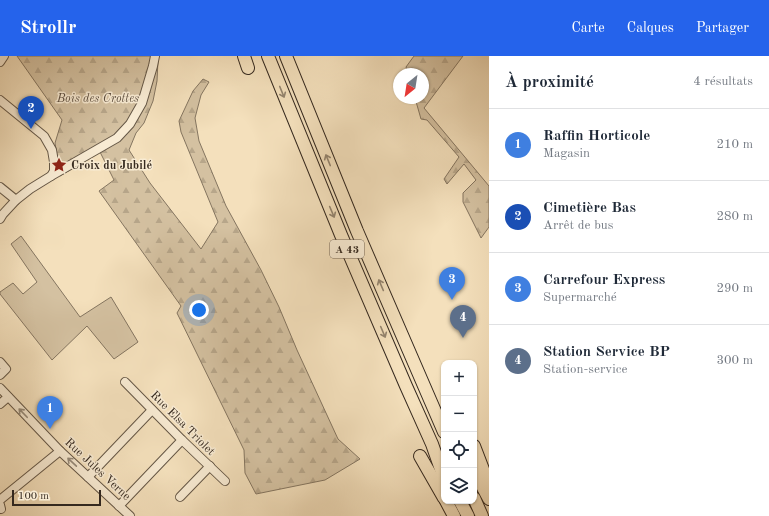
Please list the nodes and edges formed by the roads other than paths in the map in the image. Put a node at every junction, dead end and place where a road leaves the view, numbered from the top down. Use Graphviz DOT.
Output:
graph roads {
  1 [pos="4,56"];
  2 [pos="155,56"];
  3 [pos="244,56"];
  4 [pos="268,56"];
  5 [pos="286,56"];
  6 [pos="0,62"];
  7 [pos="248,68"];
  8 [pos="0,100"];
  9 [pos="52,176"];
  10 [pos="0,186"];
  11 [pos="16,200"];
  12 [pos="1,215"];
  13 [pos="402,334"];
  14 [pos="0,362"];
  15 [pos="0,374"];
  16 [pos="125,382"];
  17 [pos="0,388"];
  18 [pos="8,397"];
  19 [pos="0,404"];
  20 [pos="441,408"];
  21 [pos="152,410"];
  22 [pos="441,425"];
  23 [pos="182,440"];
  24 [pos="432,444"];
  25 [pos="60,451"];
  26 [pos="477,454"];
  27 [pos="420,456"];
  28 [pos="441,462"];
  29 [pos="210,466"];
  30 [pos="441,470"];
  31 [pos="88,477"];
  32 [pos="477,477"];
  33 [pos="225,481"];
  34 [pos="489,485"];
  35 [pos="441,493"];
  36 [pos="180,498"];
  37 [pos="489,499"];
  38 [pos="0,500"];
  39 [pos="0,504"];
  40 [pos="448,504"];
  41 [pos="453,504"];
  42 [pos="462,504"];
  43 [pos="477,504"];
  44 [pos="119,506"];
  45 [pos="0,510"];
  46 [pos="130,516"];
  47 [pos="454,516"];
  48 [pos="458,516"];
  49 [pos="468,516"];
  50 [pos="482,516"];
  1 -- 6 [label="street"];
  2 -- 9 [label="street"];
  3 -- 7 [label="highway"];
  4 -- 24 [label="highway, A 43, one-way"];
  13 -- 5 [label="highway, A 43, one-way"];
  8 -- 9 [label="street"];
  9 -- 11 [label="street"];
  10 -- 11 [label="street"];
  11 -- 12 [label="street"];
  13 -- 20 [label="highway"];
  13 -- 22 [label="highway, A 43"];
  14 -- 15 [label="street"];
  16 -- 21 [label="street, Rue Elsa Triolet"];
  17 -- 18 [label="street, Rue Jules Verne"];
  18 -- 19 [label="street"];
  25 -- 18 [label="street, Rue Jules Verne, one-way"];
  21 -- 23 [label="street, Rue Elsa Triolet"];
  21 -- 31 [label="street"];
  23 -- 29 [label="street, Rue Elsa Triolet"];
  23 -- 44 [label="street"];
  24 -- 28 [label="highway, A 43"];
  24 -- 30 [label="highway"];
  31 -- 25 [label="street, Rue Jules Verne, one-way"];
  25 -- 38 [label="street"];
  26 -- 34 [label="highway"];
  27 -- 35 [label="highway"];
  29 -- 33 [label="street, Rue Elsa Triolet"];
  29 -- 36 [label="street"];
  31 -- 44 [label="street, Rue Jules Verne"];
  32 -- 37 [label="highway"];
  39 -- 45 [label="street"];
  40 -- 47 [label="highway"];
  41 -- 48 [label="highway"];
  42 -- 49 [label="highway"];
  43 -- 50 [label="highway"];
  44 -- 46 [label="street, Rue Jules Verne"];
}
